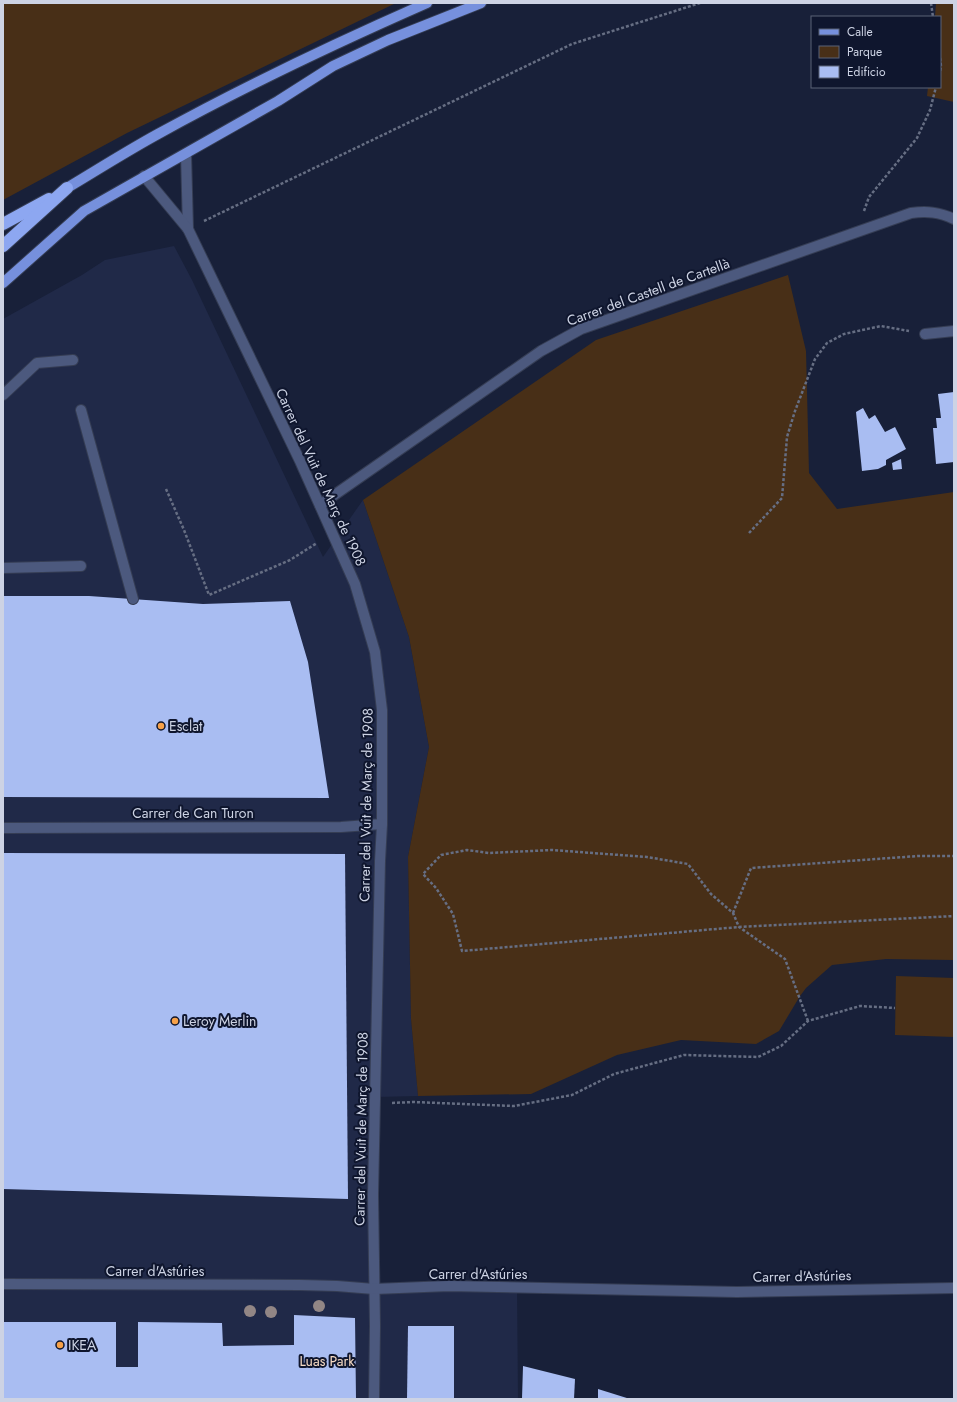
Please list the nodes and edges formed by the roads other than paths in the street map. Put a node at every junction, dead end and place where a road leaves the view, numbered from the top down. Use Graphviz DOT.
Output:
graph roads {
  1 [pos="427,3"];
  2 [pos="481,3"];
  3 [pos="186,154"];
  4 [pos="144,176"];
  5 [pos="67,188"];
  6 [pos="954,219"];
  7 [pos="3,224"];
  8 [pos="188,229"];
  9 [pos="3,246"];
  10 [pos="3,283"];
  11 [pos="954,331"];
  12 [pos="925,334"];
  13 [pos="73,360"];
  14 [pos="3,395"];
  15 [pos="81,410"];
  16 [pos="320,505"];
  17 [pos="81,566"];
  18 [pos="3,568"];
  19 [pos="134,599"];
  20 [pos="382,824"];
  21 [pos="3,828"];
  22 [pos="3,1284"];
  23 [pos="954,1288"];
  24 [pos="374,1290"];
  25 [pos="374,1399"];
  1 -- 5 [label="main road"];
  2 -- 3 [label="main road"];
  3 -- 4 [label="main road"];
  3 -- 8 [label="street, Carrer del Vuit de Març de 1908"];
  4 -- 8 [label="street, Carrer del Vuit de Març de 1908"];
  4 -- 10 [label="main road"];
  5 -- 7 [label="highway"];
  5 -- 9 [label="highway"];
  6 -- 16 [label="street, Carrer del Castell de Cartellà"];
  8 -- 16 [label="street, Carrer del Vuit de Març de 1908"];
  11 -- 12 [label="street"];
  13 -- 14 [label="street"];
  15 -- 19 [label="street"];
  16 -- 20 [label="street, Carrer del Vuit de Març de 1908"];
  17 -- 18 [label="street"];
  20 -- 21 [label="street, Carrer de Can Turon"];
  20 -- 24 [label="street, Carrer del Vuit de Març de 1908"];
  22 -- 24 [label="street, Carrer d'Astúries"];
  23 -- 24 [label="street, Carrer d'Astúries"];
  24 -- 25 [label="street, Carrer del Vuit de Març de 1908"];
}
